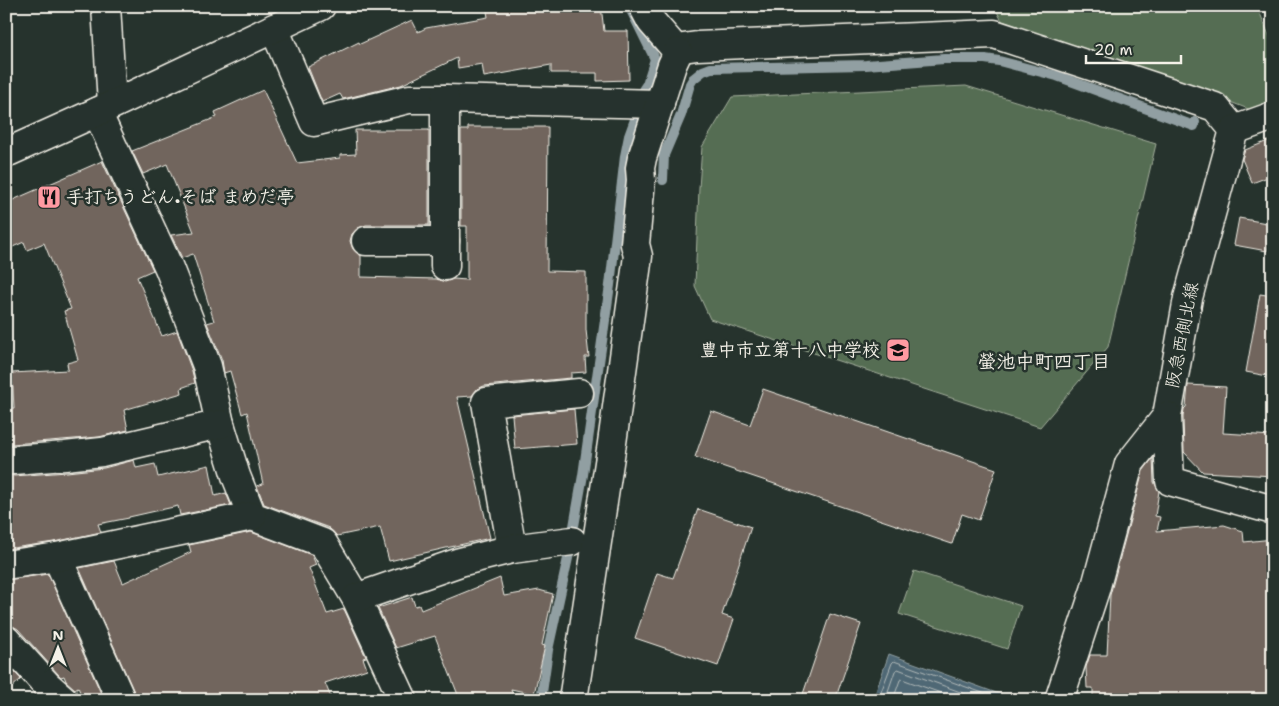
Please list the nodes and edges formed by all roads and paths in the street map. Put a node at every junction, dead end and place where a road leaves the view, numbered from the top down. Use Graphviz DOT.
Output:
graph roads {
  1 [pos="106,6"];
  2 [pos="321,6"];
  3 [pos="643,6"];
  4 [pos="274,28"];
  5 [pos="678,52"];
  6 [pos="445,99"];
  7 [pos="660,104"];
  8 [pos="104,108"];
  9 [pos="1273,116"];
  10 [pos="1234,130"];
  11 [pos="6,153"];
  12 [pos="366,241"];
  13 [pos="579,393"];
  14 [pos="1167,416"];
  15 [pos="220,424"];
  16 [pos="13,460"];
  17 [pos="1273,510"];
  18 [pos="252,516"];
  19 [pos="572,541"];
  20 [pos="512,549"];
  21 [pos="57,557"];
  22 [pos="6,565"];
  23 [pos="356,598"];
  24 [pos="6,640"];
  25 [pos="64,700"];
  26 [pos="120,700"];
  27 [pos="403,700"];
  28 [pos="573,700"];
  29 [pos="1058,700"];
  1 -- 8 [label="street"];
  2 -- 4 [label="street"];
  3 -- 5 [label="street"];
  4 -- 6 [label="street"];
  4 -- 8 [label="street"];
  5 -- 7 [label="street"];
  5 -- 10 [label="street"];
  6 -- 7 [label="street"];
  6 -- 12 [label="street"];
  7 -- 28 [label="street"];
  8 -- 11 [label="street"];
  8 -- 15 [label="street"];
  9 -- 10 [label="street"];
  10 -- 14 [label="street, 阪急西側北線"];
  13 -- 20 [label="street"];
  14 -- 17 [label="street, 阪急西側北線"];
  14 -- 29 [label="street"];
  15 -- 16 [label="street"];
  15 -- 18 [label="street"];
  18 -- 21 [label="street"];
  18 -- 23 [label="street"];
  19 -- 20 [label="street"];
  20 -- 23 [label="street"];
  21 -- 22 [label="street"];
  21 -- 26 [label="street"];
  23 -- 27 [label="street"];
  24 -- 25 [label="street"];
}
